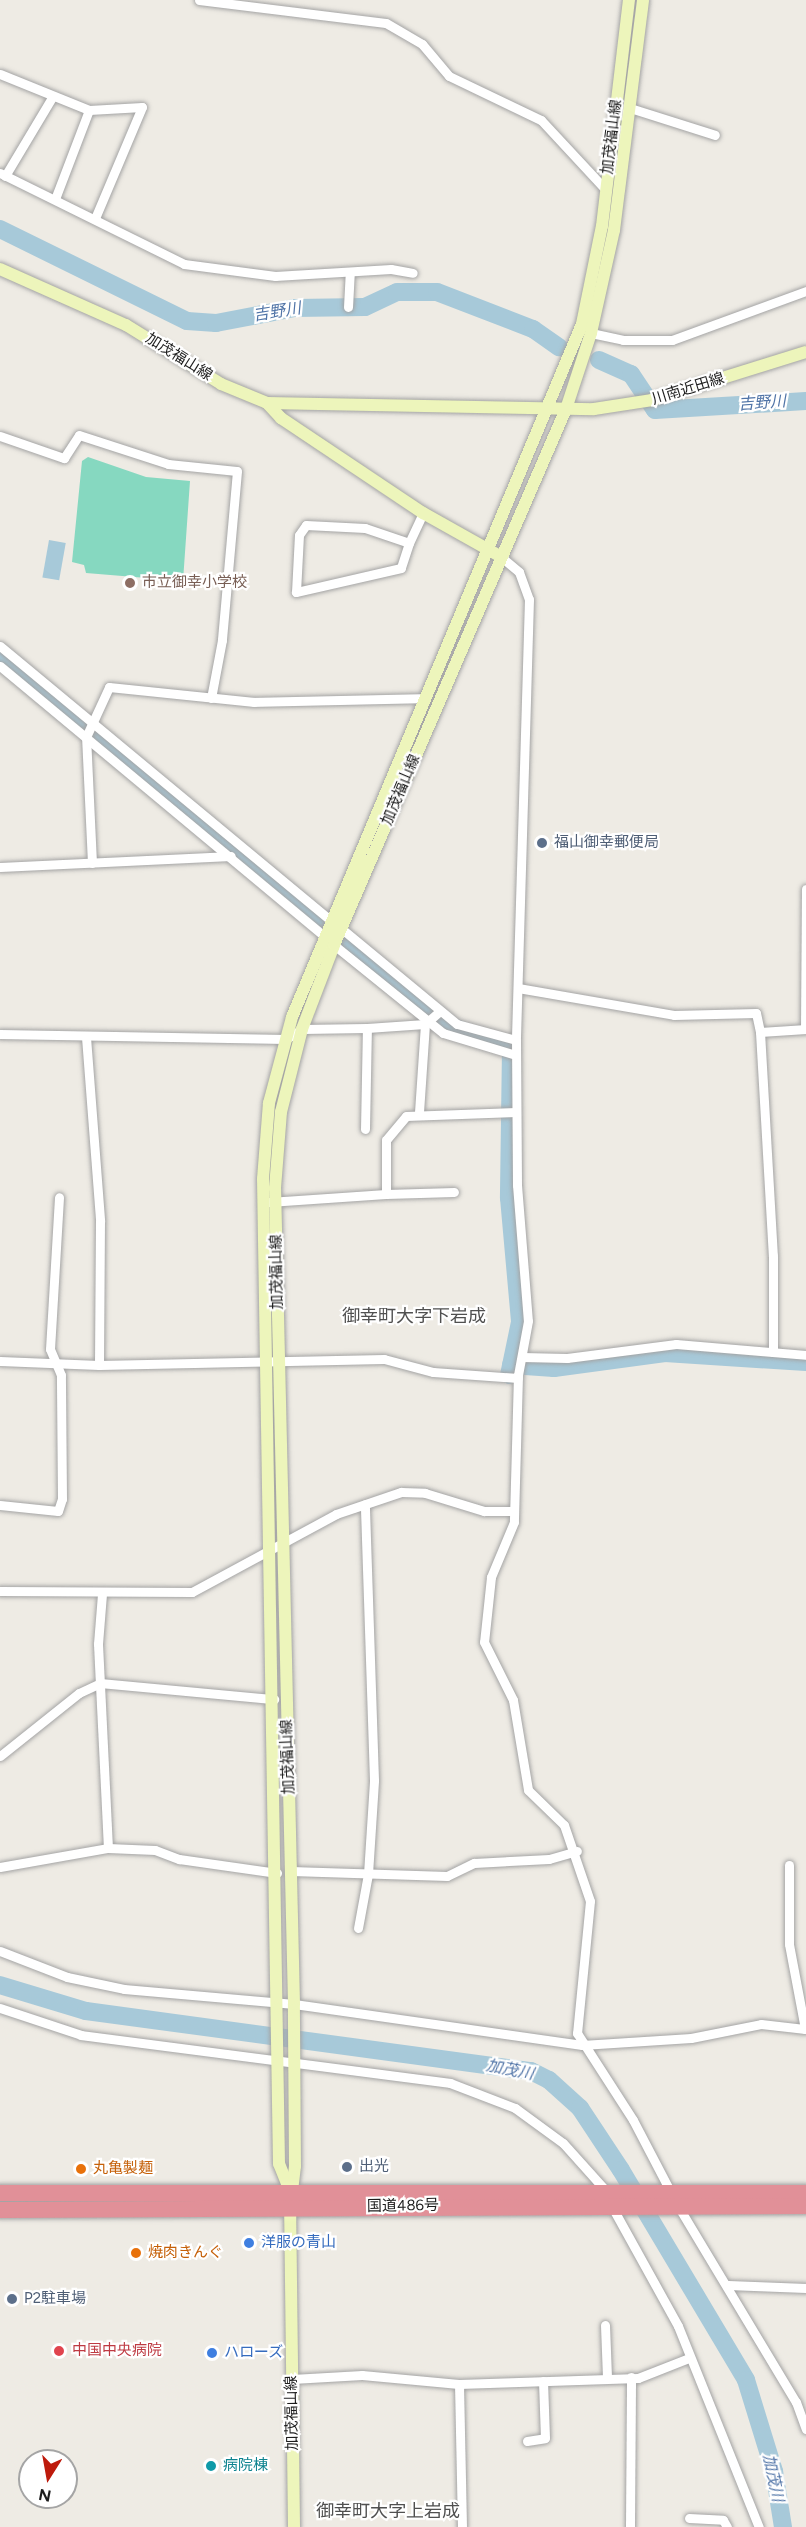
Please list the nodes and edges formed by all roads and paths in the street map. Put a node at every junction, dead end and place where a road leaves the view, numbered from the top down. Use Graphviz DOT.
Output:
graph roads {
  1 [pos="199,0"];
  2 [pos="629,0"];
  3 [pos="642,0"];
  4 [pos="0,74"];
  5 [pos="51,99"];
  6 [pos="630,108"];
  7 [pos="89,110"];
  8 [pos="715,135"];
  9 [pos="3,175"];
  10 [pos="606,190"];
  11 [pos="55,199"];
  12 [pos="95,218"];
  13 [pos="0,269"];
  14 [pos="350,273"];
  15 [pos="413,273"];
  16 [pos="806,291"];
  17 [pos="348,307"];
  18 [pos="591,333"];
  19 [pos="806,352"];
  20 [pos="267,403"];
  21 [pos="566,409"];
  22 [pos="547,410"];
  23 [pos="0,436"];
  24 [pos="423,513"];
  25 [pos="409,543"];
  26 [pos="495,553"];
  27 [pos="0,646"];
  28 [pos="0,666"];
  29 [pos="211,698"];
  30 [pos="426,698"];
  31 [pos="94,725"];
  32 [pos="87,736"];
  33 [pos="231,856"];
  34 [pos="92,863"];
  35 [pos="0,867"];
  36 [pos="806,889"];
  37 [pos="334,933"];
  38 [pos="518,988"];
  39 [pos="433,1019"];
  40 [pos="368,1028"];
  41 [pos="302,1029"];
  42 [pos="806,1029"];
  43 [pos="760,1032"];
  44 [pos="0,1034"];
  45 [pos="86,1037"];
  46 [pos="286,1039"];
  47 [pos="516,1040"];
  48 [pos="513,1055"];
  49 [pos="419,1112"];
  50 [pos="513,1112"];
  51 [pos="365,1129"];
  52 [pos="454,1192"];
  53 [pos="386,1194"];
  54 [pos="59,1197"];
  55 [pos="270,1202"];
  56 [pos="773,1352"];
  57 [pos="806,1355"];
  58 [pos="0,1361"];
  59 [pos="55,1363"];
  60 [pos="273,1363"];
  61 [pos="99,1365"];
  62 [pos="520,1367"];
  63 [pos="365,1504"];
  64 [pos="0,1505"];
  65 [pos="514,1511"];
  66 [pos="277,1548"];
  67 [pos="0,1591"];
  68 [pos="102,1594"];
  69 [pos="100,1683"];
  70 [pos="274,1700"];
  71 [pos="0,1756"];
  72 [pos="108,1848"];
  73 [pos="577,1851"];
  74 [pos="789,1865"];
  75 [pos="0,1867"];
  76 [pos="291,1871"];
  77 [pos="277,1873"];
  78 [pos="368,1874"];
  79 [pos="358,1928"];
  80 [pos="0,1951"];
  81 [pos="278,2006"];
  82 [pos="0,2008"];
  83 [pos="294,2008"];
  84 [pos="582,2045"];
  85 [pos="279,2060"];
  86 [pos="295,2064"];
  87 [pos="0,2193"];
  88 [pos="806,2193"];
  89 [pos="608,2198"];
  90 [pos="290,2199"];
  91 [pos="674,2200"];
  92 [pos="806,2206"];
  93 [pos="0,2210"];
  94 [pos="728,2284"];
  95 [pos="806,2288"];
  96 [pos="605,2325"];
  97 [pos="689,2358"];
  98 [pos="631,2377"];
  99 [pos="607,2378"];
  100 [pos="292,2379"];
  101 [pos="543,2381"];
  102 [pos="459,2384"];
  103 [pos="804,2418"];
  104 [pos="806,2429"];
  105 [pos="527,2441"];
  106 [pos="689,2518"];
  107 [pos="294,2527"];
  108 [pos="462,2527"];
  109 [pos="630,2527"];
  110 [pos="727,2527"];
  111 [pos="759,2527"];
  1 -- 10 [label="street"];
  2 -- 10 [label="main road, 加茂福山線"];
  3 -- 6 [label="main road, 加茂福山線"];
  4 -- 5 [label="street"];
  5 -- 7 [label="street"];
  5 -- 9 [label="street"];
  6 -- 8 [label="street"];
  6 -- 18 [label="main road, 加茂福山線"];
  7 -- 11 [label="street"];
  7 -- 12 [label="street"];
  9 -- 11 [label="street"];
  10 -- 22 [label="main road, 加茂福山線"];
  11 -- 12 [label="street"];
  12 -- 14 [label="street"];
  13 -- 20 [label="main road, 加茂福山線"];
  14 -- 15 [label="street"];
  14 -- 17 [label="street"];
  16 -- 18 [label="street"];
  18 -- 21 [label="main road, 加茂福山線"];
  19 -- 21 [label="main road, 川南近田線"];
  20 -- 22 [label="main road, 加茂福山線"];
  20 -- 24 [label="main road"];
  21 -- 22 [label="main road, 加茂福山線"];
  21 -- 26 [label="main road, 加茂福山線"];
  22 -- 26 [label="main road, 加茂福山線"];
  23 -- 29 [label="street"];
  24 -- 25 [label="street"];
  24 -- 26 [label="main road"];
  25 -- 25 [label="street"];
  26 -- 30 [label="main road, 加茂福山線"];
  26 -- 37 [label="main road, 加茂福山線"];
  26 -- 38 [label="street"];
  27 -- 31 [label="street"];
  28 -- 32 [label="street"];
  29 -- 30 [label="street"];
  29 -- 31 [label="street"];
  30 -- 37 [label="main road, 加茂福山線"];
  31 -- 32 [label="street"];
  31 -- 37 [label="street"];
  32 -- 33 [label="street"];
  32 -- 34 [label="street"];
  33 -- 34 [label="street"];
  33 -- 37 [label="street"];
  34 -- 35 [label="street"];
  36 -- 42 [label="street"];
  37 -- 39 [label="street"];
  37 -- 39 [label="street"];
  37 -- 41 [label="main road, 加茂福山線"];
  37 -- 46 [label="main road, 加茂福山線"];
  38 -- 43 [label="street"];
  38 -- 47 [label="street"];
  39 -- 40 [label="street"];
  39 -- 47 [label="street"];
  39 -- 48 [label="street"];
  39 -- 49 [label="street"];
  40 -- 41 [label="street"];
  40 -- 51 [label="street"];
  41 -- 46 [label="street"];
  41 -- 55 [label="main road, 加茂福山線"];
  42 -- 43 [label="street"];
  43 -- 56 [label="street"];
  44 -- 45 [label="street"];
  45 -- 46 [label="street"];
  45 -- 61 [label="street"];
  46 -- 55 [label="main road, 加茂福山線"];
  47 -- 48 [label="street"];
  48 -- 50 [label="street"];
  49 -- 50 [label="street"];
  49 -- 53 [label="street"];
  50 -- 62 [label="street"];
  52 -- 53 [label="street"];
  53 -- 55 [label="street"];
  54 -- 59 [label="street"];
  55 -- 60 [label="main road, 加茂福山線"];
  56 -- 57 [label="street"];
  56 -- 62 [label="street"];
  58 -- 59 [label="street"];
  59 -- 61 [label="street"];
  59 -- 64 [label="street"];
  60 -- 61 [label="street"];
  60 -- 62 [label="street"];
  60 -- 66 [label="main road, 加茂福山線"];
  62 -- 65 [label="street"];
  63 -- 65 [label="street"];
  63 -- 66 [label="street"];
  63 -- 78 [label="street"];
  65 -- 73 [label="street"];
  66 -- 68 [label="street"];
  66 -- 70 [label="main road, 加茂福山線"];
  66 -- 76 [label="main road, 加茂福山線"];
  67 -- 68 [label="street"];
  68 -- 69 [label="street"];
  69 -- 70 [label="street"];
  69 -- 71 [label="street"];
  69 -- 72 [label="street"];
  70 -- 77 [label="main road, 加茂福山線"];
  72 -- 75 [label="street"];
  72 -- 77 [label="street"];
  73 -- 78 [label="street"];
  73 -- 84 [label="street"];
  74 -- 84 [label="street"];
  76 -- 78 [label="street"];
  76 -- 83 [label="main road, 加茂福山線"];
  77 -- 81 [label="main road, 加茂福山線"];
  78 -- 79 [label="street"];
  80 -- 81 [label="street"];
  81 -- 83 [label="street"];
  81 -- 85 [label="main road, 加茂福山線"];
  82 -- 85 [label="street"];
  83 -- 84 [label="street"];
  83 -- 86 [label="main road, 加茂福山線"];
  84 -- 91 [label="street"];
  85 -- 86 [label="street"];
  85 -- 90 [label="main road, 加茂福山線"];
  86 -- 89 [label="street"];
  86 -- 90 [label="main road, 加茂福山線"];
  87 -- 90 [label="highway, 国道486号"];
  88 -- 91 [label="highway, 国道486号"];
  89 -- 90 [label="highway, 国道486号"];
  89 -- 91 [label="highway, 国道486号"];
  89 -- 97 [label="street"];
  90 -- 93 [label="highway, 国道486号"];
  90 -- 100 [label="main road, 加茂福山線"];
  91 -- 92 [label="highway, 国道486号"];
  91 -- 94 [label="street"];
  94 -- 95 [label="street"];
  94 -- 103 [label="street"];
  96 -- 99 [label="street"];
  97 -- 98 [label="street"];
  97 -- 111 [label="street"];
  98 -- 99 [label="street"];
  98 -- 109 [label="street"];
  99 -- 101 [label="street"];
  100 -- 102 [label="street"];
  100 -- 107 [label="main road, 加茂福山線"];
  101 -- 102 [label="street"];
  101 -- 105 [label="street"];
  102 -- 108 [label="street"];
  103 -- 104 [label="street"];
  106 -- 110 [label="street"];
}
